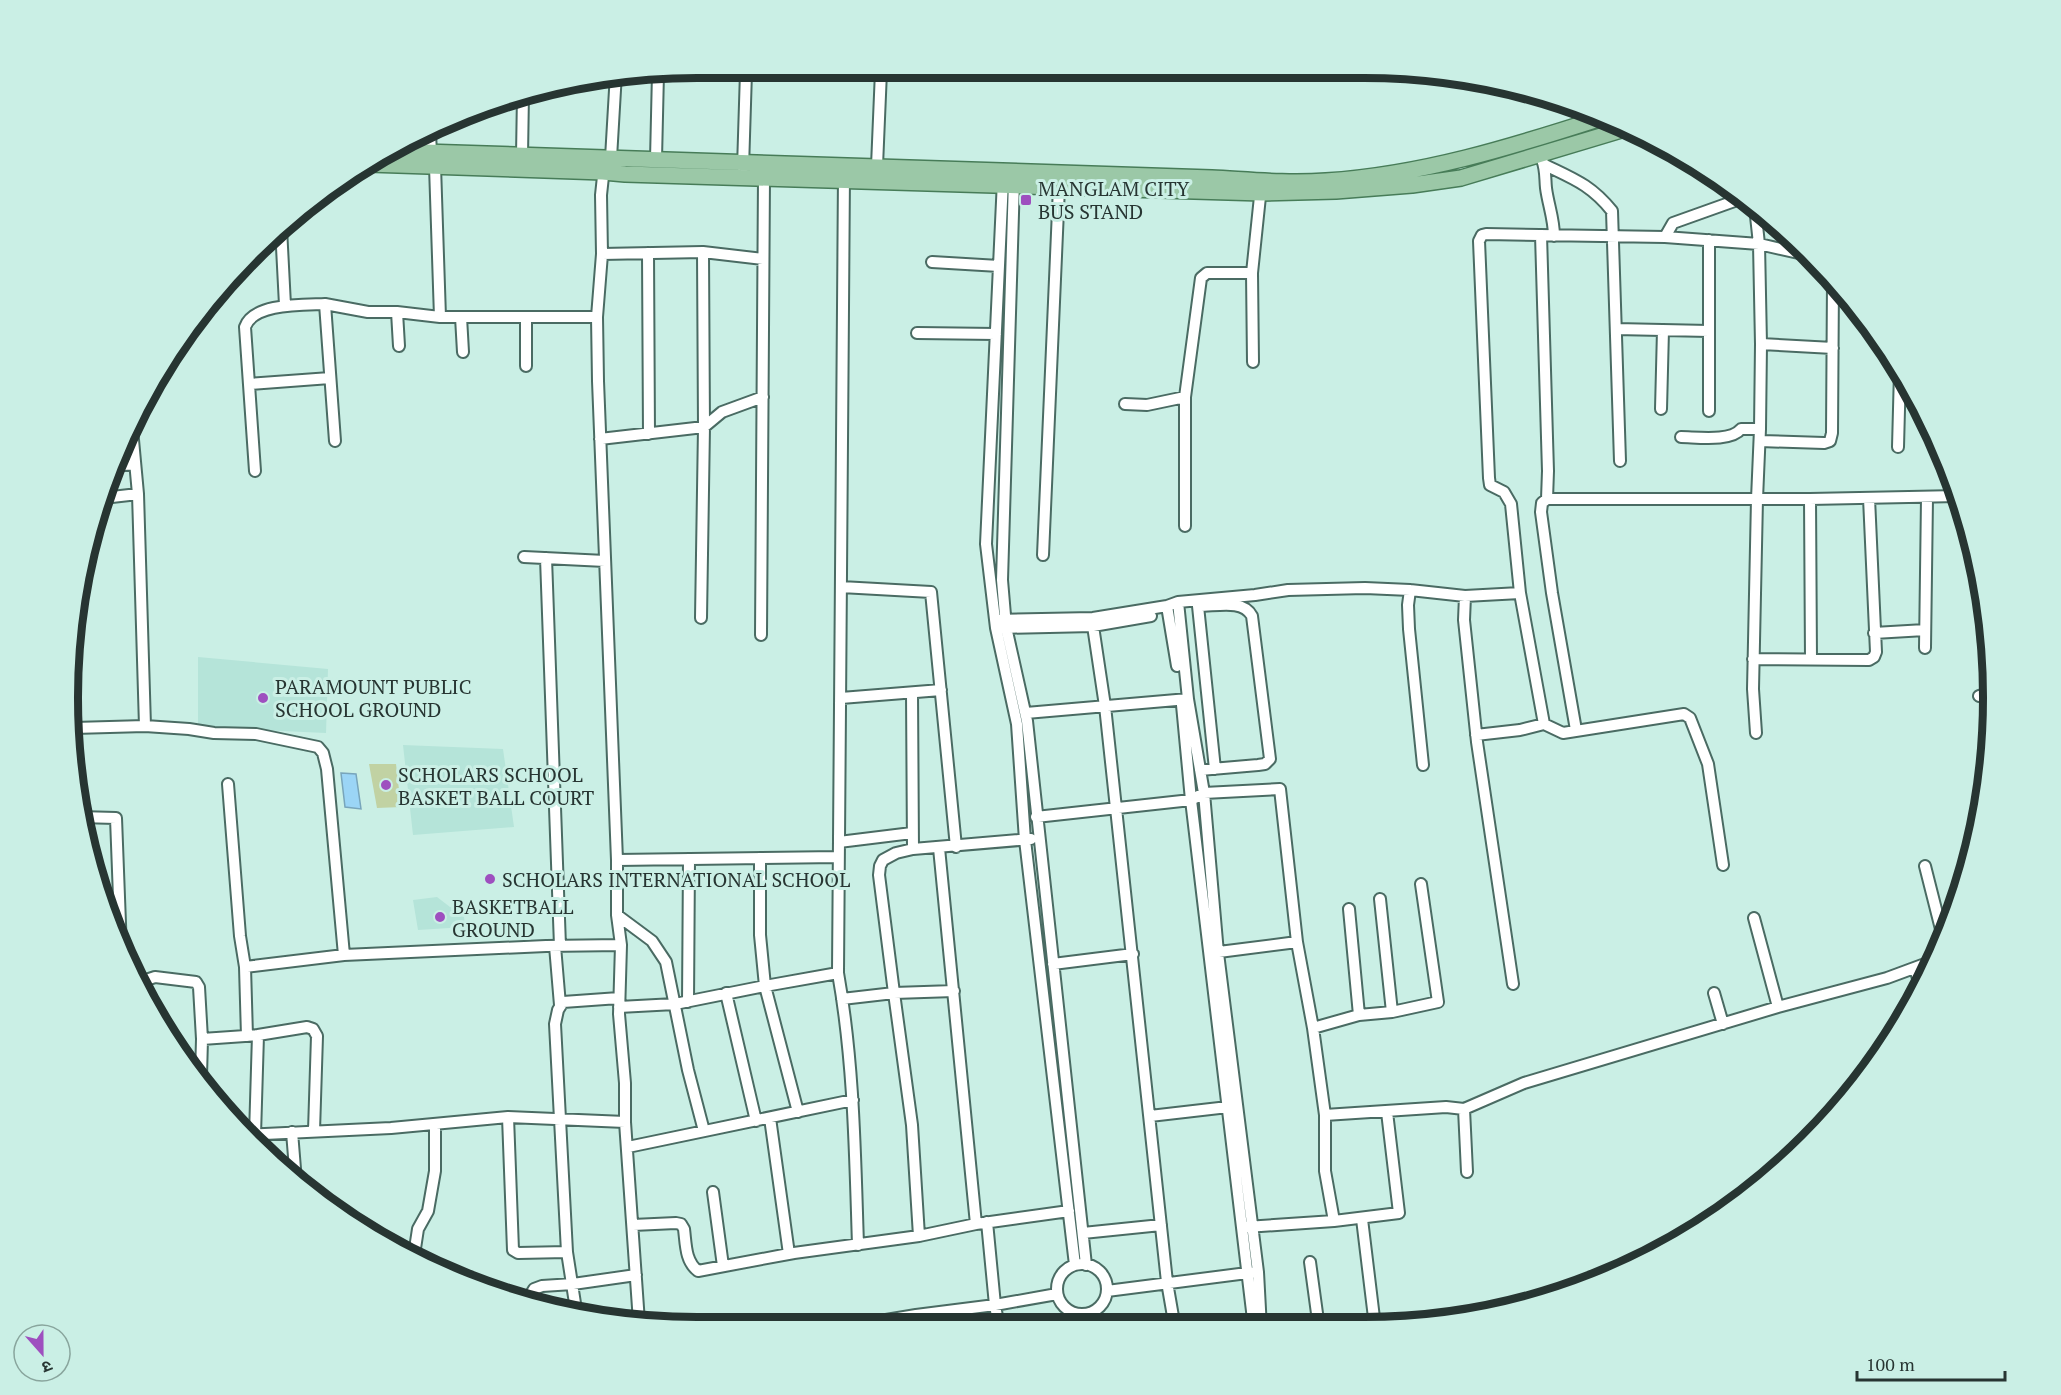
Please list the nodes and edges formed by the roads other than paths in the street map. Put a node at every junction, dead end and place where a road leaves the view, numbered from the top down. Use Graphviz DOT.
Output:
graph roads {
  1 [pos="746,78"];
  2 [pos="881,78"];
  3 [pos="658,79"];
  4 [pos="615,83"];
  5 [pos="523,103"];
  6 [pos="1591,121"];
  7 [pos="1616,132"];
  8 [pos="431,139"];
  9 [pos="402,154"];
  10 [pos="522,155"];
  11 [pos="433,159"];
  12 [pos="656,159"];
  13 [pos="1542,160"];
  14 [pos="606,162"];
  15 [pos="385,163"];
  16 [pos="877,166"];
  17 [pos="743,169"];
  18 [pos="845,172"];
  19 [pos="764,177"];
  20 [pos="1008,178"];
  21 [pos="1059,187"];
  22 [pos="1261,187"];
  23 [pos="1734,201"];
  24 [pos="1756,219"];
  25 [pos="1541,235"];
  26 [pos="1554,236"];
  27 [pos="1614,236"];
  28 [pos="1665,237"];
  29 [pos="282,239"];
  30 [pos="1709,240"];
  31 [pos="1759,244"];
  32 [pos="703,252"];
  33 [pos="1794,252"];
  34 [pos="648,253"];
  35 [pos="603,254"];
  36 [pos="764,259"];
  37 [pos="932,262"];
  38 [pos="999,266"];
  39 [pos="1252,273"];
  40 [pos="1833,294"];
  41 [pos="324,304"];
  42 [pos="285,305"];
  43 [pos="397,312"];
  44 [pos="440,317"];
  45 [pos="461,317"];
  46 [pos="526,317"];
  47 [pos="597,317"];
  48 [pos="1616,329"];
  49 [pos="1663,330"];
  50 [pos="1709,331"];
  51 [pos="916,333"];
  52 [pos="996,334"];
  53 [pos="1761,344"];
  54 [pos="399,346"];
  55 [pos="1833,348"];
  56 [pos="463,352"];
  57 [pos="1253,362"];
  58 [pos="526,366"];
  59 [pos="330,378"];
  60 [pos="249,384"];
  61 [pos="1900,387"];
  62 [pos="763,397"];
  63 [pos="1185,397"];
  64 [pos="1125,404"];
  65 [pos="1661,409"];
  66 [pos="1709,411"];
  67 [pos="704,428"];
  68 [pos="1761,429"];
  69 [pos="649,434"];
  70 [pos="1680,437"];
  71 [pos="600,439"];
  72 [pos="335,441"];
  73 [pos="1760,441"];
  74 [pos="133,443"];
  75 [pos="1898,447"];
  76 [pos="1620,461"];
  77 [pos="135,464"];
  78 [pos="123,465"];
  79 [pos="255,471"];
  80 [pos="138,494"];
  81 [pos="111,497"];
  82 [pos="1949,497"];
  83 [pos="1869,498"];
  84 [pos="1927,498"];
  85 [pos="1757,499"];
  86 [pos="1810,499"];
  87 [pos="1547,500"];
  88 [pos="1185,526"];
  89 [pos="1043,555"];
  90 [pos="524,557"];
  91 [pos="546,558"];
  92 [pos="605,561"];
  93 [pos="841,587"];
  94 [pos="1410,590"];
  95 [pos="1520,593"];
  96 [pos="1465,596"];
  97 [pos="1198,606"];
  98 [pos="1174,608"];
  99 [pos="701,618"];
  100 [pos="1001,623"];
  101 [pos="1093,626"];
  102 [pos="1925,630"];
  103 [pos="1874,633"];
  104 [pos="761,635"];
  105 [pos="1925,648"];
  106 [pos="1754,659"];
  107 [pos="1811,659"];
  108 [pos="941,690"];
  109 [pos="912,693"];
  110 [pos="1983,695"];
  111 [pos="1979,696"];
  112 [pos="841,698"];
  113 [pos="1185,699"];
  114 [pos="1105,706"];
  115 [pos="1026,713"];
  116 [pos="1544,724"];
  117 [pos="145,726"];
  118 [pos="79,728"];
  119 [pos="1576,730"];
  120 [pos="1756,732"];
  121 [pos="1476,735"];
  122 [pos="1423,765"];
  123 [pos="1215,769"];
  124 [pos="1200,771"];
  125 [pos="228,784"];
  126 [pos="1204,793"];
  127 [pos="1191,800"];
  128 [pos="1115,808"];
  129 [pos="90,817"];
  130 [pos="1036,817"];
  131 [pos="912,833"];
  132 [pos="1040,837"];
  133 [pos="1025,840"];
  134 [pos="839,842"];
  135 [pos="956,847"];
  136 [pos="939,848"];
  137 [pos="913,849"];
  138 [pos="838,857"];
  139 [pos="760,858"];
  140 [pos="688,859"];
  141 [pos="617,860"];
  142 [pos="1723,865"];
  143 [pos="1925,866"];
  144 [pos="1421,884"];
  145 [pos="1380,899"];
  146 [pos="1349,909"];
  147 [pos="617,915"];
  148 [pos="1754,918"];
  149 [pos="120,921"];
  150 [pos="1940,925"];
  151 [pos="1297,942"];
  152 [pos="621,945"];
  153 [pos="558,946"];
  154 [pos="1214,953"];
  155 [pos="1133,954"];
  156 [pos="344,955"];
  157 [pos="1053,964"];
  158 [pos="1921,966"];
  159 [pos="244,967"];
  160 [pos="1915,968"];
  161 [pos="838,974"];
  162 [pos="1917,975"];
  163 [pos="147,980"];
  164 [pos="1513,984"];
  165 [pos="765,986"];
  166 [pos="954,990"];
  167 [pos="726,993"];
  168 [pos="894,993"];
  169 [pos="1714,993"];
  170 [pos="842,999"];
  171 [pos="688,1002"];
  172 [pos="619,1003"];
  173 [pos="675,1004"];
  174 [pos="560,1005"];
  175 [pos="1778,1007"];
  176 [pos="1392,1012"];
  177 [pos="1359,1015"];
  178 [pos="1723,1024"];
  179 [pos="1313,1028"];
  180 [pos="252,1035"];
  181 [pos="202,1039"];
  182 [pos="201,1068"];
  183 [pos="853,1100"];
  184 [pos="1228,1107"];
  185 [pos="1464,1110"];
  186 [pos="798,1112"];
  187 [pos="1387,1112"];
  188 [pos="1325,1115"];
  189 [pos="1150,1116"];
  190 [pos="508,1117"];
  191 [pos="770,1118"];
  192 [pos="561,1119"];
  193 [pos="756,1121"];
  194 [pos="625,1122"];
  195 [pos="435,1124"];
  196 [pos="250,1126"];
  197 [pos="314,1131"];
  198 [pos="704,1131"];
  199 [pos="292,1132"];
  200 [pos="258,1134"];
  201 [pos="628,1147"];
  202 [pos="295,1168"];
  203 [pos="1467,1172"];
  204 [pos="713,1192"];
  205 [pos="1069,1211"];
  206 [pos="1362,1219"];
  207 [pos="1334,1221"];
  208 [pos="981,1223"];
  209 [pos="633,1225"];
  210 [pos="1161,1225"];
  211 [pos="1247,1227"];
  212 [pos="1083,1233"];
  213 [pos="919,1236"];
  214 [pos="858,1245"];
  215 [pos="415,1248"];
  216 [pos="567,1252"];
  217 [pos="789,1254"];
  218 [pos="1311,1262"];
  219 [pos="1081,1265"];
  220 [pos="723,1266"];
  221 [pos="1253,1272"];
  222 [pos="636,1275"];
  223 [pos="1167,1282"];
  224 [pos="573,1284"];
  225 [pos="1107,1291"];
  226 [pos="531,1294"];
  227 [pos="1057,1294"];
  228 [pos="576,1305"];
  229 [pos="995,1305"];
  230 [pos="638,1314"];
  231 [pos="1083,1314"];
  232 [pos="916,1315"];
  233 [pos="904,1317"];
  234 [pos="997,1317"];
  235 [pos="1082,1317"];
  236 [pos="1084,1317"];
  237 [pos="1173,1317"];
  238 [pos="1254,1317"];
  239 [pos="1259,1317"];
  240 [pos="1318,1317"];
  241 [pos="1374,1317"];
  1 -- 17 [label="street"];
  2 -- 16 [label="street"];
  3 -- 12 [label="street"];
  4 -- 14 [label="street"];
  5 -- 10 [label="street"];
  6 -- 22 [label="main road"];
  7 -- 13 [label="main road"];
  8 -- 11 [label="street"];
  9 -- 11 [label="main road"];
  10 -- 11 [label="main road"];
  10 -- 14 [label="main road"];
  11 -- 14 [label="main road"];
  11 -- 15 [label="main road"];
  11 -- 44 [label="street"];
  12 -- 14 [label="main road"];
  12 -- 17 [label="main road"];
  13 -- 22 [label="main road"];
  13 -- 26 [label="street"];
  13 -- 27 [label="street"];
  14 -- 17 [label="main road"];
  14 -- 35 [label="street"];
  16 -- 18 [label="main road"];
  16 -- 20 [label="main road"];
  17 -- 18 [label="main road"];
  17 -- 19 [label="main road"];
  18 -- 19 [label="main road"];
  18 -- 20 [label="main road"];
  18 -- 93 [label="street"];
  19 -- 36 [label="street"];
  20 -- 21 [label="main road"];
  20 -- 22 [label="main road"];
  20 -- 38 [label="street"];
  20 -- 100 [label="street"];
  21 -- 22 [label="main road"];
  21 -- 89 [label="street"];
  22 -- 39 [label="street"];
  23 -- 28 [label="street"];
  24 -- 31 [label="street"];
  25 -- 26 [label="street"];
  25 -- 87 [label="street"];
  25 -- 95 [label="street"];
  26 -- 27 [label="street"];
  27 -- 28 [label="street"];
  27 -- 48 [label="street"];
  28 -- 30 [label="street"];
  29 -- 42 [label="street"];
  30 -- 31 [label="street"];
  30 -- 50 [label="street"];
  31 -- 33 [label="street"];
  31 -- 53 [label="street"];
  32 -- 34 [label="street"];
  32 -- 36 [label="street"];
  32 -- 67 [label="street"];
  34 -- 35 [label="street"];
  34 -- 69 [label="street"];
  35 -- 47 [label="street"];
  36 -- 62 [label="street"];
  37 -- 38 [label="street"];
  38 -- 52 [label="street"];
  39 -- 57 [label="street"];
  39 -- 63 [label="street"];
  40 -- 55 [label="street"];
  41 -- 42 [label="street"];
  41 -- 43 [label="street"];
  41 -- 59 [label="street"];
  42 -- 60 [label="street"];
  43 -- 44 [label="street"];
  43 -- 54 [label="street"];
  44 -- 45 [label="street"];
  45 -- 46 [label="street"];
  45 -- 56 [label="street"];
  46 -- 47 [label="street"];
  46 -- 58 [label="street"];
  47 -- 71 [label="street"];
  48 -- 49 [label="street"];
  48 -- 76 [label="street"];
  49 -- 50 [label="street"];
  49 -- 65 [label="street"];
  50 -- 66 [label="street"];
  51 -- 52 [label="street"];
  52 -- 100 [label="street"];
  53 -- 55 [label="street"];
  53 -- 68 [label="street"];
  55 -- 73 [label="street"];
  59 -- 60 [label="street"];
  59 -- 72 [label="street"];
  60 -- 79 [label="street"];
  61 -- 75 [label="street"];
  62 -- 67 [label="street"];
  62 -- 104 [label="street"];
  63 -- 64 [label="street"];
  63 -- 88 [label="street"];
  67 -- 69 [label="street"];
  67 -- 99 [label="street"];
  68 -- 70 [label="street"];
  68 -- 73 [label="street"];
  69 -- 71 [label="street"];
  71 -- 92 [label="street"];
  73 -- 85 [label="street"];
  74 -- 77 [label="street"];
  77 -- 78 [label="street"];
  77 -- 80 [label="street"];
  80 -- 81 [label="street"];
  80 -- 117 [label="street"];
  82 -- 84 [label="street"];
  83 -- 84 [label="street"];
  83 -- 86 [label="street"];
  83 -- 103 [label="street"];
  84 -- 102 [label="street"];
  85 -- 86 [label="street"];
  85 -- 87 [label="street"];
  85 -- 106 [label="street"];
  86 -- 107 [label="street"];
  87 -- 119 [label="street"];
  90 -- 91 [label="street"];
  91 -- 92 [label="street"];
  91 -- 153 [label="street"];
  92 -- 141 [label="street"];
  93 -- 108 [label="street"];
  93 -- 112 [label="street"];
  94 -- 96 [label="street"];
  94 -- 98 [label="street"];
  94 -- 122 [label="street"];
  95 -- 96 [label="street"];
  95 -- 116 [label="street"];
  96 -- 121 [label="street"];
  97 -- 98 [label="street"];
  97 -- 123 [label="street"];
  97 -- 123 [label="street"];
  98 -- 100 [label="street"];
  98 -- 101 [label="street"];
  98 -- 113 [label="street"];
  100 -- 101 [label="street"];
  100 -- 115 [label="street"];
  100 -- 133 [label="street"];
  101 -- 114 [label="street"];
  102 -- 103 [label="street"];
  102 -- 105 [label="street"];
  103 -- 107 [label="street"];
  106 -- 107 [label="street"];
  106 -- 120 [label="street"];
  108 -- 109 [label="street"];
  108 -- 135 [label="street"];
  109 -- 112 [label="street"];
  109 -- 131 [label="street"];
  110 -- 111 [label="street"];
  112 -- 134 [label="street"];
  113 -- 114 [label="street"];
  113 -- 124 [label="street"];
  113 -- 127 [label="street"];
  114 -- 115 [label="street"];
  114 -- 128 [label="street"];
  115 -- 130 [label="street"];
  116 -- 119 [label="street"];
  116 -- 121 [label="street"];
  117 -- 118 [label="street"];
  117 -- 156 [label="street"];
  119 -- 142 [label="street"];
  121 -- 164 [label="street"];
  123 -- 124 [label="street"];
  124 -- 126 [label="street"];
  125 -- 159 [label="street"];
  126 -- 127 [label="street"];
  126 -- 151 [label="street"];
  126 -- 154 [label="street"];
  127 -- 128 [label="street"];
  127 -- 154 [label="street"];
  128 -- 130 [label="street"];
  128 -- 155 [label="street"];
  129 -- 149 [label="street"];
  130 -- 132 [label="street"];
  131 -- 134 [label="street"];
  131 -- 137 [label="street"];
  132 -- 133 [label="street"];
  132 -- 157 [label="street"];
  133 -- 135 [label="street"];
  133 -- 205 [label="street"];
  134 -- 138 [label="street"];
  135 -- 136 [label="street"];
  136 -- 137 [label="street"];
  136 -- 166 [label="street"];
  137 -- 168 [label="street"];
  138 -- 139 [label="street"];
  138 -- 161 [label="street"];
  139 -- 140 [label="street"];
  139 -- 165 [label="street"];
  140 -- 141 [label="street"];
  140 -- 171 [label="street"];
  141 -- 147 [label="street"];
  143 -- 150 [label="street"];
  144 -- 176 [label="street"];
  145 -- 176 [label="street"];
  146 -- 177 [label="street"];
  147 -- 152 [label="street"];
  147 -- 173 [label="street"];
  148 -- 175 [label="street"];
  151 -- 154 [label="street"];
  151 -- 179 [label="street"];
  152 -- 153 [label="street"];
  152 -- 172 [label="street"];
  153 -- 156 [label="street"];
  153 -- 174 [label="street"];
  154 -- 184 [label="street"];
  154 -- 211 [label="street"];
  155 -- 157 [label="street"];
  155 -- 189 [label="street"];
  156 -- 159 [label="street"];
  157 -- 212 [label="street"];
  158 -- 160 [label="street"];
  159 -- 180 [label="street"];
  160 -- 162 [label="street"];
  160 -- 175 [label="street"];
  161 -- 165 [label="street"];
  161 -- 170 [label="street"];
  163 -- 181 [label="street"];
  165 -- 167 [label="street"];
  165 -- 186 [label="street"];
  166 -- 168 [label="street"];
  166 -- 208 [label="street"];
  167 -- 171 [label="street"];
  167 -- 193 [label="street"];
  168 -- 170 [label="street"];
  168 -- 213 [label="street"];
  169 -- 178 [label="street"];
  170 -- 183 [label="street"];
  171 -- 173 [label="street"];
  172 -- 173 [label="street"];
  172 -- 174 [label="street"];
  172 -- 194 [label="street"];
  173 -- 198 [label="street"];
  174 -- 192 [label="street"];
  175 -- 178 [label="street"];
  176 -- 177 [label="street"];
  177 -- 179 [label="street"];
  178 -- 185 [label="street"];
  179 -- 188 [label="street"];
  180 -- 181 [label="street"];
  180 -- 196 [label="street"];
  180 -- 197 [label="street"];
  181 -- 182 [label="street"];
  183 -- 186 [label="street"];
  183 -- 214 [label="street"];
  184 -- 189 [label="street"];
  184 -- 211 [label="street"];
  185 -- 187 [label="street"];
  185 -- 203 [label="street"];
  186 -- 191 [label="street"];
  187 -- 188 [label="street"];
  187 -- 206 [label="street"];
  188 -- 207 [label="street"];
  189 -- 210 [label="street"];
  190 -- 192 [label="street"];
  190 -- 195 [label="street"];
  190 -- 216 [label="street"];
  191 -- 193 [label="street"];
  191 -- 217 [label="street"];
  192 -- 194 [label="street"];
  192 -- 216 [label="street"];
  193 -- 198 [label="street"];
  194 -- 201 [label="street"];
  195 -- 197 [label="street"];
  195 -- 215 [label="street"];
  197 -- 199 [label="street"];
  198 -- 201 [label="street"];
  199 -- 200 [label="street"];
  199 -- 202 [label="street"];
  201 -- 209 [label="street"];
  204 -- 220 [label="street"];
  205 -- 208 [label="street"];
  205 -- 219 [label="street"];
  206 -- 207 [label="street"];
  206 -- 241 [label="street"];
  207 -- 211 [label="street"];
  208 -- 213 [label="street"];
  208 -- 229 [label="street"];
  209 -- 220 [label="street"];
  209 -- 222 [label="street"];
  210 -- 212 [label="street"];
  210 -- 223 [label="street"];
  211 -- 221 [label="street"];
  212 -- 219 [label="street"];
  213 -- 214 [label="street"];
  214 -- 217 [label="street"];
  216 -- 224 [label="street"];
  217 -- 220 [label="street"];
  218 -- 240 [label="street"];
  219 -- 225 [label="street"];
  219 -- 227 [label="street"];
  221 -- 223 [label="street"];
  221 -- 238 [label="street"];
  221 -- 239 [label="street"];
  222 -- 224 [label="street"];
  222 -- 230 [label="street"];
  223 -- 225 [label="street"];
  223 -- 237 [label="street"];
  224 -- 226 [label="street"];
  224 -- 228 [label="street"];
  225 -- 231 [label="street"];
  227 -- 229 [label="street"];
  227 -- 231 [label="street"];
  229 -- 232 [label="street"];
  229 -- 234 [label="street"];
  231 -- 235 [label="street"];
  231 -- 236 [label="street"];
  232 -- 233 [label="street"];
}
